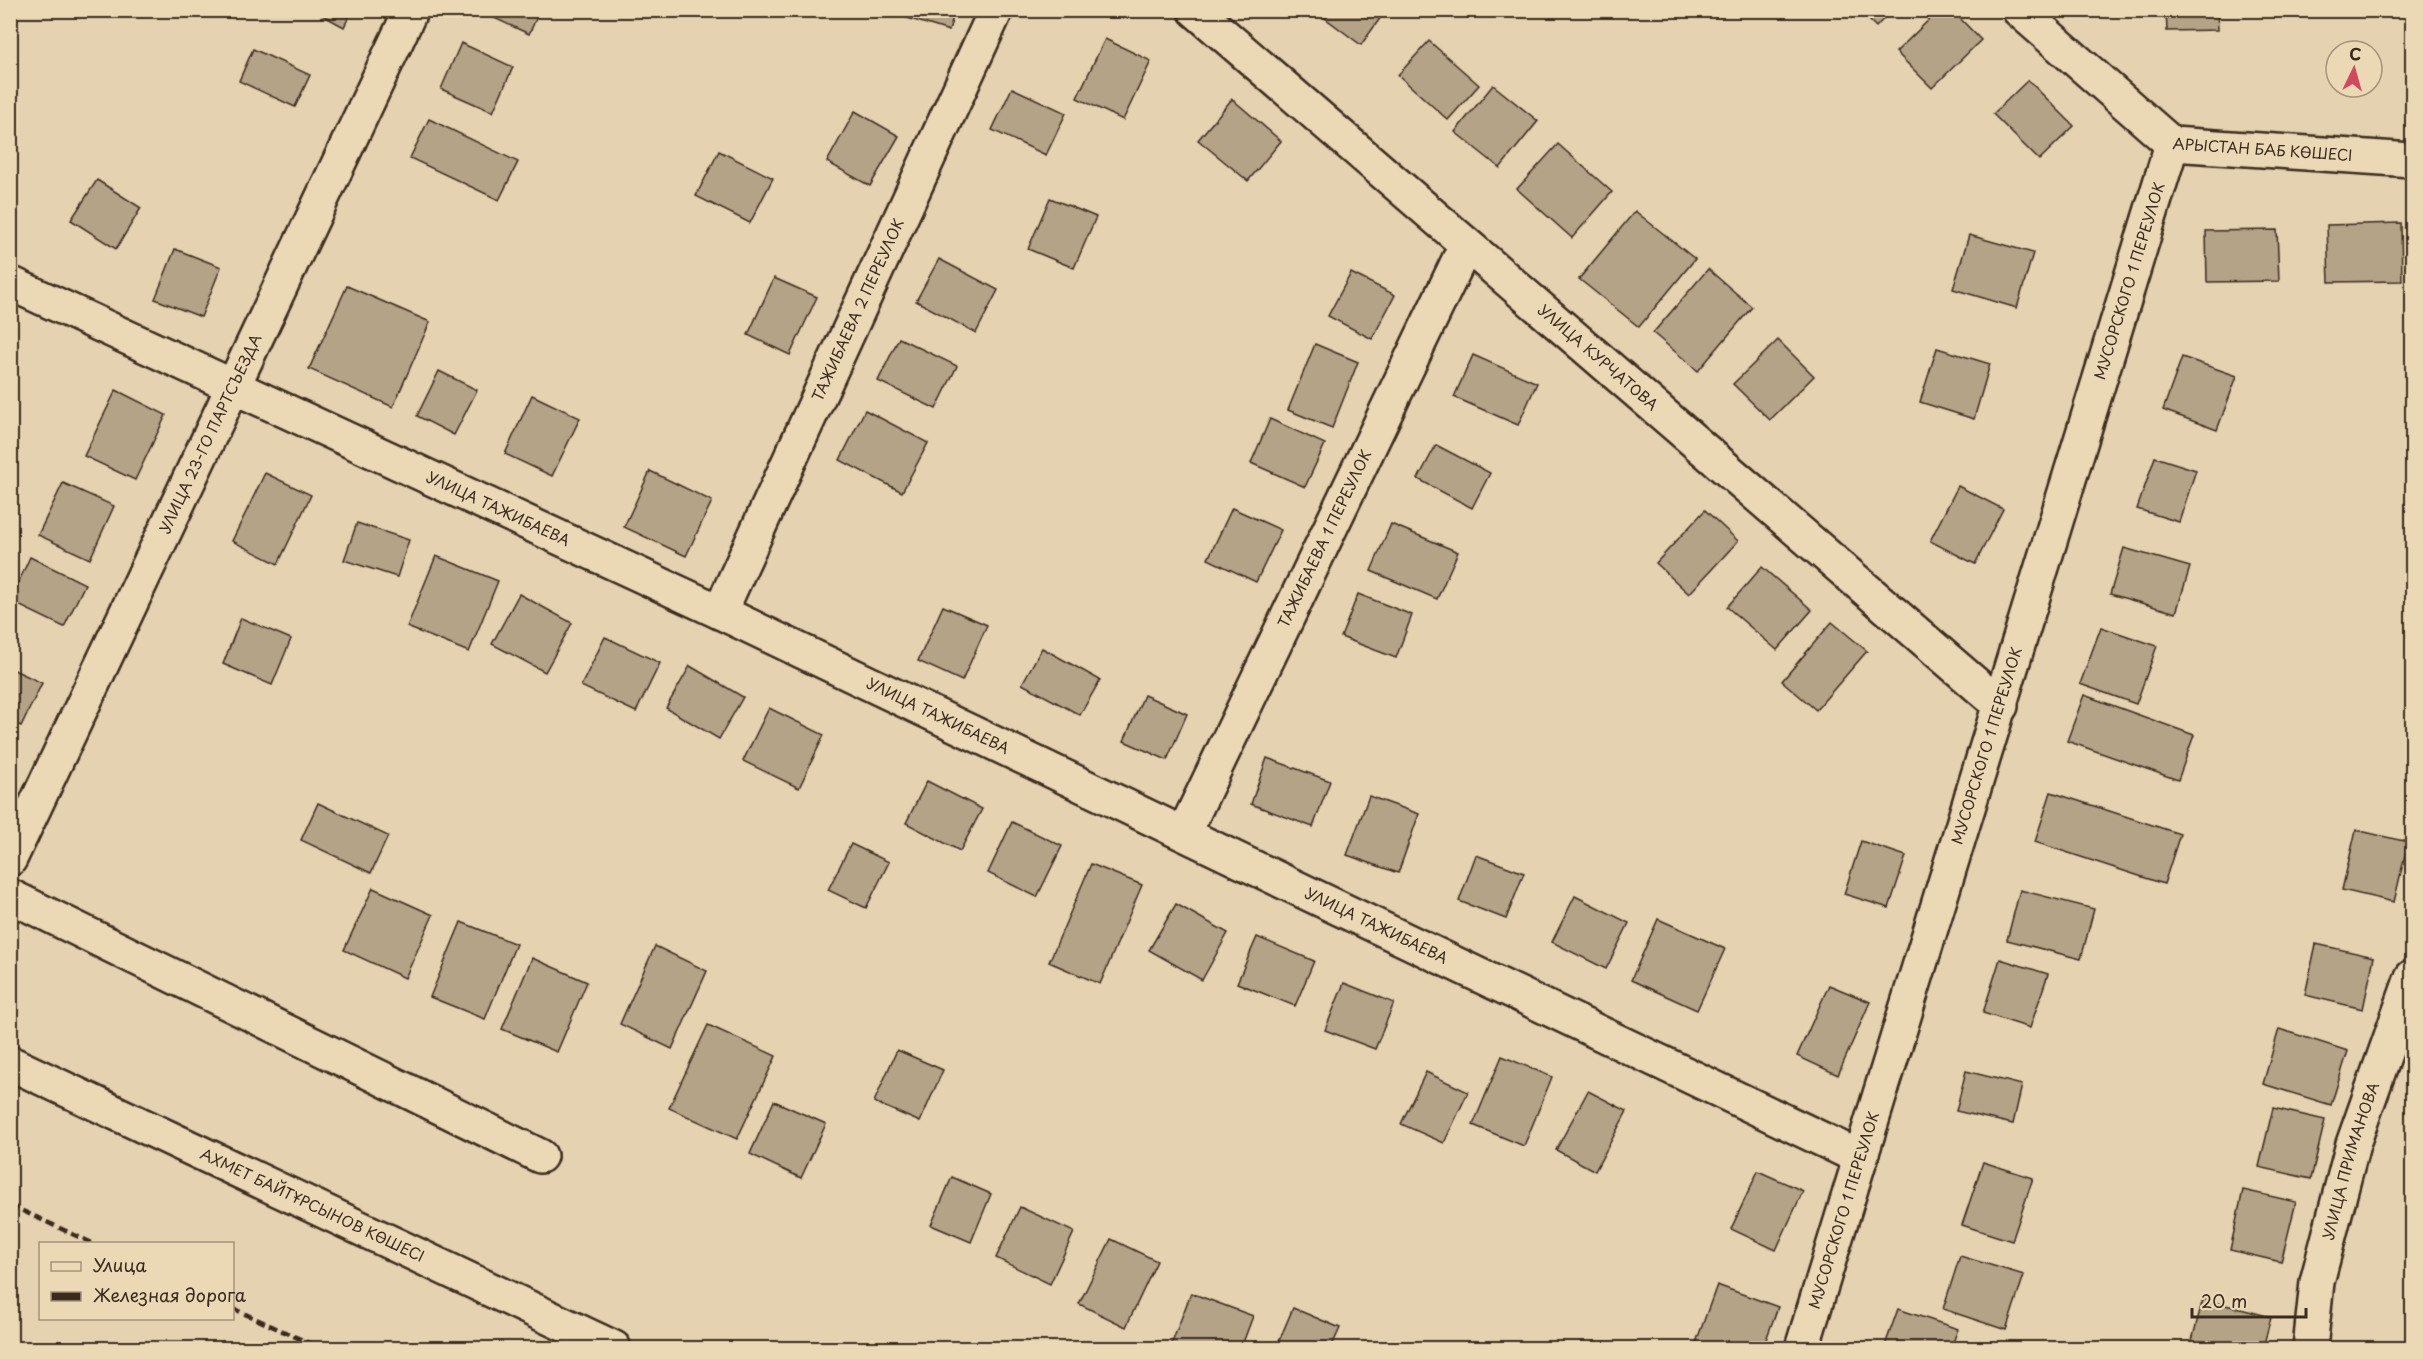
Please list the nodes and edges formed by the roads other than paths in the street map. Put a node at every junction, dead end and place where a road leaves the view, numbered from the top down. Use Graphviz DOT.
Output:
graph roads {
  1 [pos="411,10"];
  2 [pos="996,10"];
  3 [pos="1195,10"];
  4 [pos="2019,10"];
  5 [pos="2172,144"];
  6 [pos="2412,160"];
  7 [pos="1466,245"];
  8 [pos="10,283"];
  9 [pos="234,384"];
  10 [pos="720,612"];
  11 [pos="2001,706"];
  12 [pos="1184,833"];
  13 [pos="10,859"];
  14 [pos="10,896"];
  15 [pos="2412,977"];
  16 [pos="10,1063"];
  17 [pos="540,1156"];
  18 [pos="1861,1158"];
  19 [pos="614,1348"];
  20 [pos="1802,1348"];
  21 [pos="2310,1348"];
  1 -- 9 [label="street, УЛИЦА 23-ГО ПАРТСЪЕЗДА"];
  2 -- 10 [label="street, ТАЖИБАЕВА 2 ПЕРЕУЛОК"];
  3 -- 7 [label="street, УЛИЦА КУРЧАТОВА"];
  4 -- 5 [label="street, АРЫСТАН БАБ КӨШЕСІ"];
  5 -- 6 [label="street, АРЫСТАН БАБ КӨШЕСІ"];
  5 -- 11 [label="street, МУСОРСКОГО 1 ПЕРЕУЛОК"];
  7 -- 11 [label="street, УЛИЦА КУРЧАТОВА"];
  7 -- 12 [label="street, ТАЖИБАЕВА 1 ПЕРЕУЛОК"];
  8 -- 9 [label="street, УЛИЦА ТАЖИБАЕВА"];
  9 -- 10 [label="street, УЛИЦА ТАЖИБАЕВА"];
  9 -- 13 [label="street, УЛИЦА 23-ГО ПАРТСЪЕЗДА"];
  10 -- 12 [label="street, УЛИЦА ТАЖИБАЕВА"];
  11 -- 18 [label="street, МУСОРСКОГО 1 ПЕРЕУЛОК"];
  12 -- 18 [label="street, УЛИЦА ТАЖИБАЕВА"];
  14 -- 17 [label="street"];
  15 -- 21 [label="street, УЛИЦА ПРИМАНОВА"];
  16 -- 19 [label="street, АХМЕТ БАЙТҰРСЫНОВ КӨШЕСІ"];
  18 -- 20 [label="street, МУСОРСКОГО 1 ПЕРЕУЛОК"];
}
